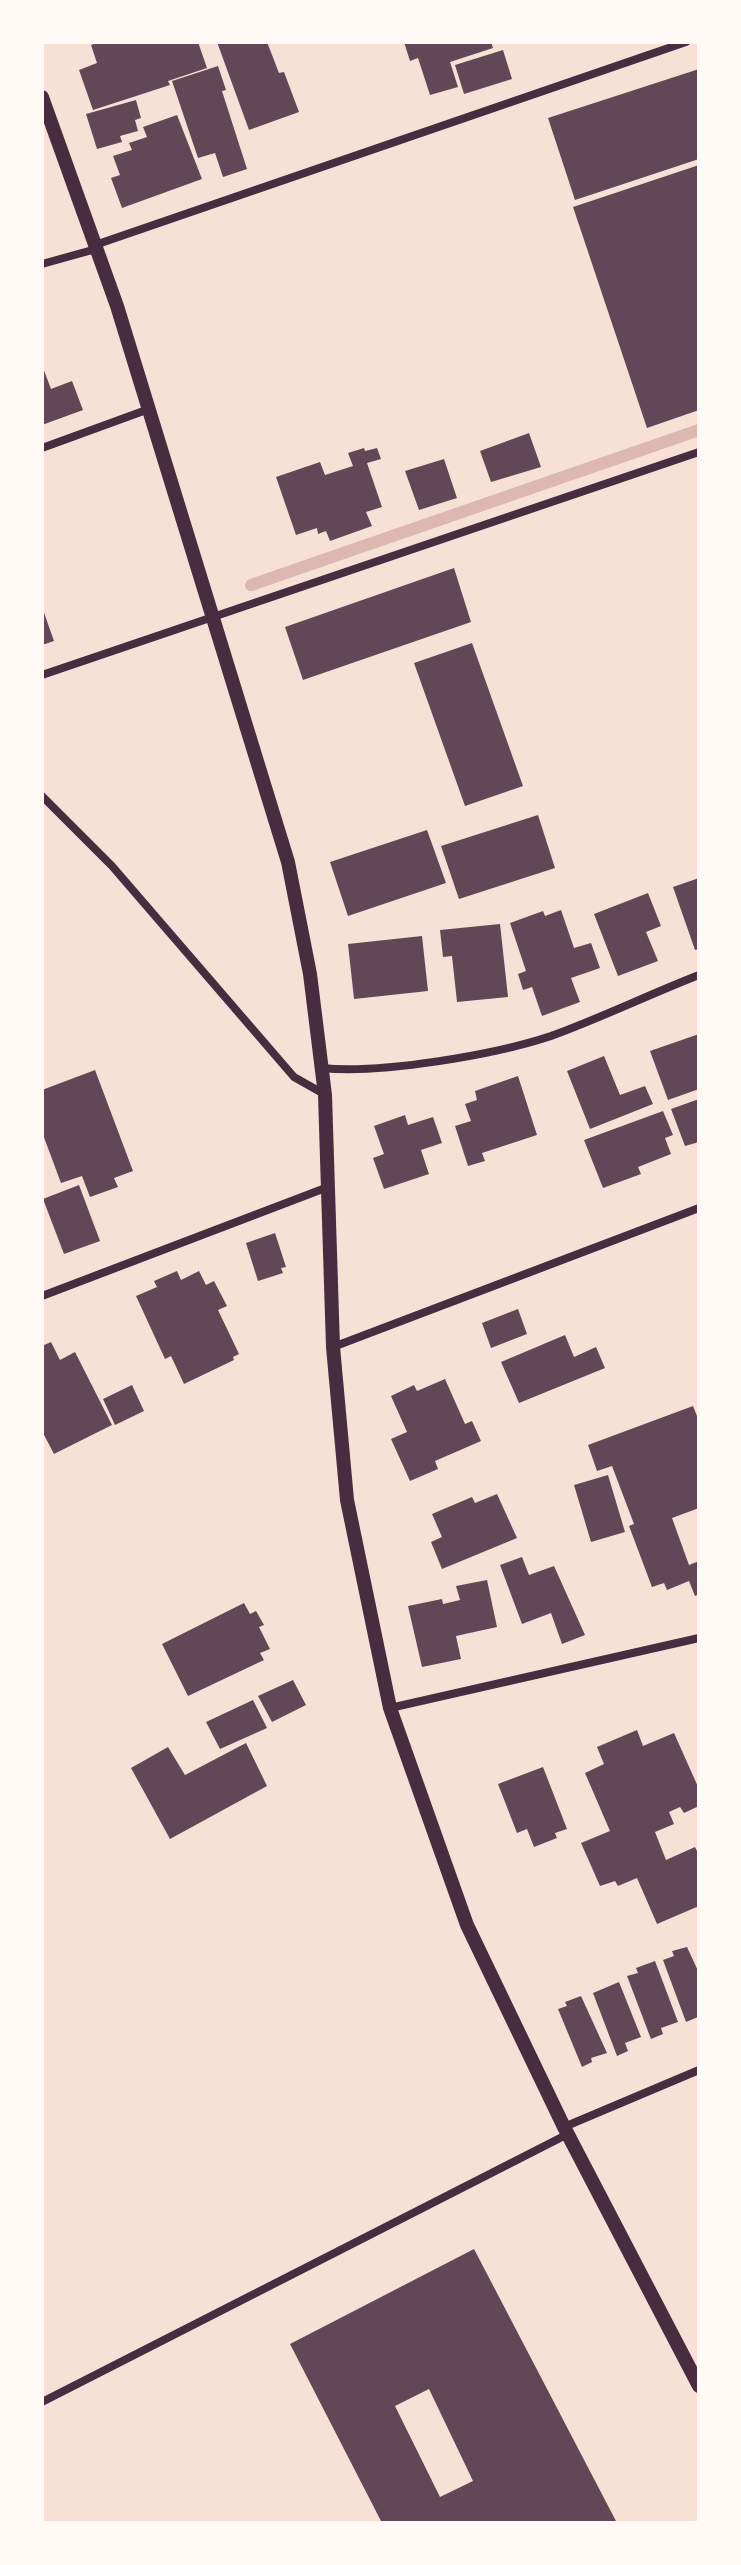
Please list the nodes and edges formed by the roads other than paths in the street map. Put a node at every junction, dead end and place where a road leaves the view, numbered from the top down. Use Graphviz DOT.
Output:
graph roads {
  1 [pos="686,42"];
  2 [pos="42,97"];
  3 [pos="95,247"];
  4 [pos="42,264"];
  5 [pos="149,409"];
  6 [pos="42,448"];
  7 [pos="699,452"];
  8 [pos="215,618"];
  9 [pos="42,675"];
  10 [pos="42,796"];
  11 [pos="699,975"];
  12 [pos="322,1068"];
  13 [pos="325,1095"];
  14 [pos="328,1186"];
  15 [pos="699,1208"];
  16 [pos="42,1296"];
  17 [pos="333,1347"];
  18 [pos="699,1638"];
  19 [pos="390,1708"];
  20 [pos="699,2070"];
  21 [pos="566,2130"];
  22 [pos="699,2386"];
  23 [pos="42,2402"];
  1 -- 3 [label="street"];
  2 -- 3 [label="street"];
  3 -- 4 [label="street"];
  3 -- 5 [label="street"];
  5 -- 6 [label="street"];
  5 -- 8 [label="street"];
  7 -- 8 [label="street"];
  8 -- 9 [label="street"];
  8 -- 12 [label="street"];
  10 -- 13 [label="street"];
  11 -- 12 [label="street"];
  12 -- 13 [label="street"];
  13 -- 14 [label="street"];
  14 -- 16 [label="street"];
  14 -- 17 [label="street"];
  15 -- 17 [label="street"];
  17 -- 19 [label="street"];
  18 -- 19 [label="street"];
  19 -- 21 [label="street"];
  20 -- 21 [label="street"];
  21 -- 22 [label="street"];
  21 -- 23 [label="street"];
}
